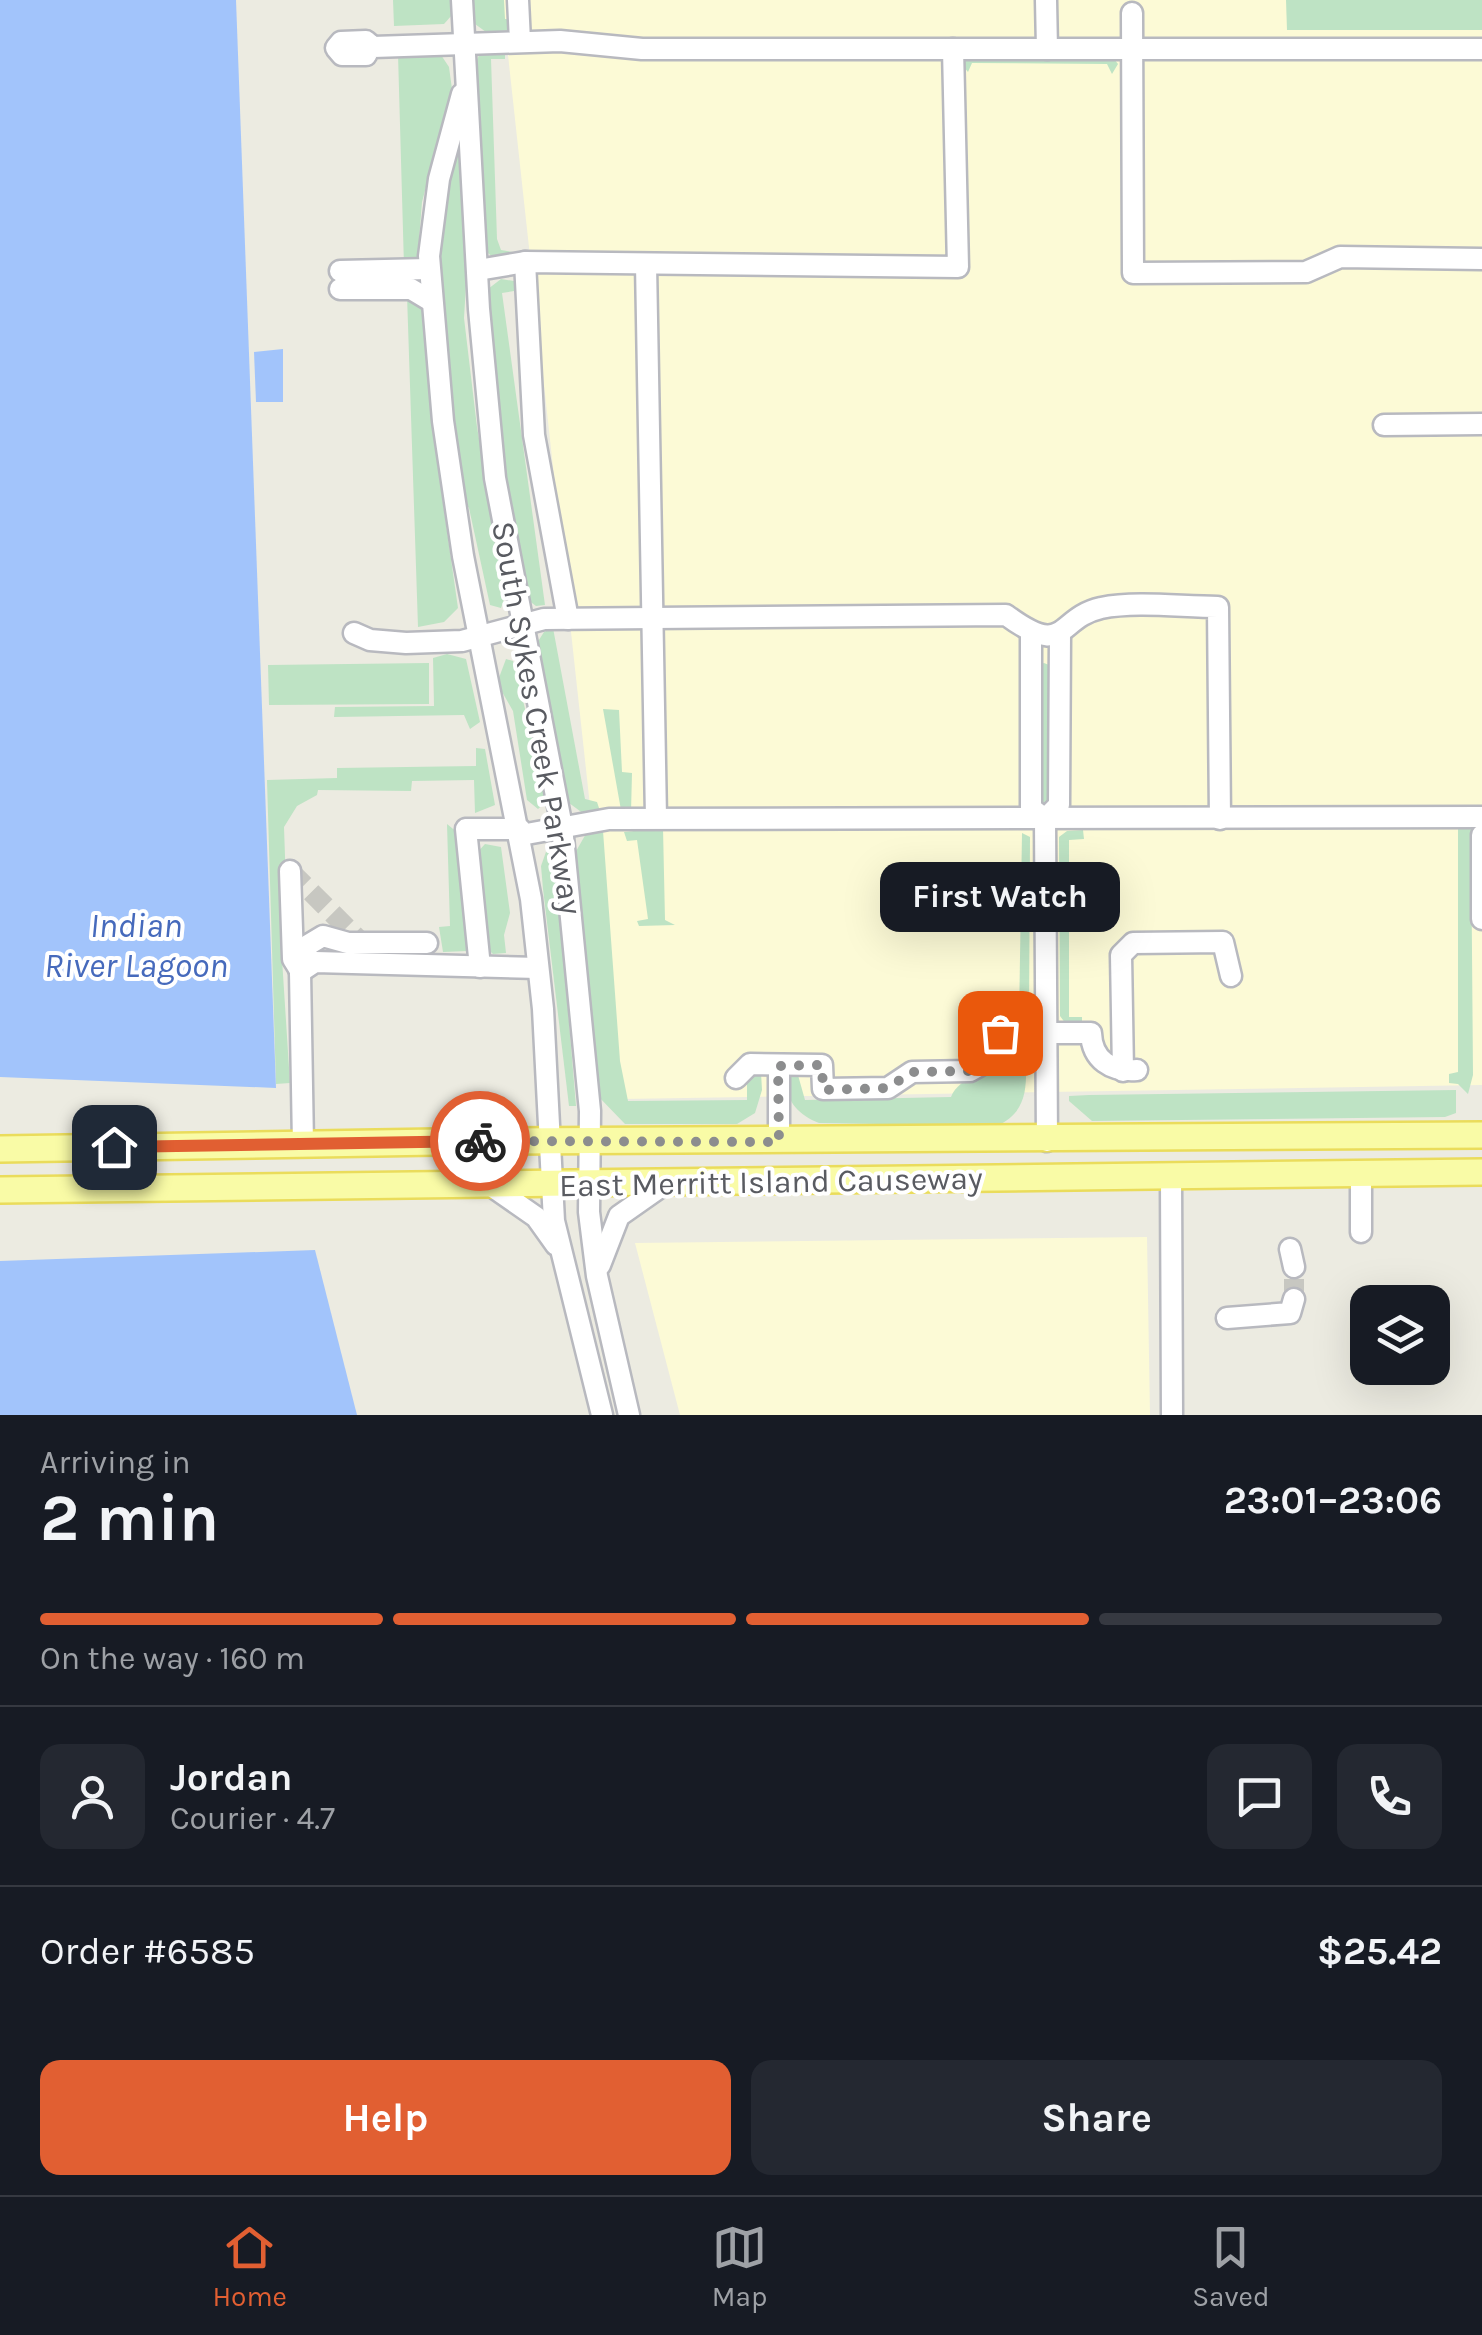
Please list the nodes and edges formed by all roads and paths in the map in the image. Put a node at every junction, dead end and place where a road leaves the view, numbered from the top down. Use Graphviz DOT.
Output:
graph roads {
  1 [pos="462,0"];
  2 [pos="518,0"];
  3 [pos="1046,0"];
  4 [pos="1132,13"];
  5 [pos="520,41"];
  6 [pos="464,42"];
  7 [pos="334,48"];
  8 [pos="1482,48"];
  9 [pos="952,49"];
  10 [pos="1047,49"];
  11 [pos="1132,49"];
  12 [pos="466,78"];
  13 [pos="1482,259"];
  14 [pos="526,262"];
  15 [pos="646,264"];
  16 [pos="430,269"];
  17 [pos="478,270"];
  18 [pos="431,301"];
  19 [pos="1384,424"];
  20 [pos="1482,424"];
  21 [pos="568,619"];
  22 [pos="652,619"];
  23 [pos="522,625"];
  24 [pos="354,633"];
  25 [pos="1031,633"];
  26 [pos="1060,634"];
  27 [pos="479,635"];
  28 [pos="1482,817"];
  29 [pos="656,818"];
  30 [pos="1220,819"];
  31 [pos="1045,820"];
  32 [pos="562,827"];
  33 [pos="520,832"];
  34 [pos="1482,836"];
  35 [pos="290,871"];
  36 [pos="1482,919"];
  37 [pos="427,942"];
  38 [pos="480,967"];
  39 [pos="538,968"];
  40 [pos="300,972"];
  41 [pos="1231,976"];
  42 [pos="1045,1032"];
  43 [pos="778,1066"];
  44 [pos="736,1078"];
  45 [pos="1482,1135"];
  46 [pos="1268,1138"];
  47 [pos="1047,1141"];
  48 [pos="548,1142"];
  49 [pos="591,1142"];
  50 [pos="779,1142"];
  51 [pos="304,1144"];
  52 [pos="0,1149"];
  53 [pos="1482,1172"];
  54 [pos="1361,1175"];
  55 [pos="1171,1179"];
  56 [pos="898,1180"];
  57 [pos="552,1184"];
  58 [pos="590,1184"];
  59 [pos="666,1184"];
  60 [pos="490,1185"];
  61 [pos="0,1190"];
  62 [pos="1361,1232"];
  63 [pos="560,1251"];
  64 [pos="597,1276"];
  65 [pos="1294,1299"];
  66 [pos="1227,1318"];
  67 [pos="602,1415"];
  68 [pos="629,1415"];
  69 [pos="1172,1415"];
  1 -- 6 [label="street, South Sykes Creek Parkway"];
  2 -- 5 [label="street"];
  3 -- 10 [label="street"];
  4 -- 11 [label="street"];
  5 -- 6 [label="street"];
  5 -- 9 [label="street"];
  6 -- 7 [label="street"];
  6 -- 12 [label="street, South Sykes Creek Parkway"];
  8 -- 11 [label="street"];
  9 -- 10 [label="street"];
  9 -- 15 [label="street"];
  10 -- 11 [label="street"];
  11 -- 13 [label="street"];
  12 -- 16 [label="street, South Sykes Creek Parkway"];
  12 -- 17 [label="street, South Sykes Creek Parkway"];
  14 -- 15 [label="street"];
  14 -- 17 [label="street"];
  14 -- 21 [label="street"];
  15 -- 22 [label="street"];
  16 -- 18 [label="street, South Sykes Creek Parkway"];
  16 -- 18 [label="street"];
  17 -- 23 [label="street, South Sykes Creek Parkway"];
  18 -- 27 [label="street, South Sykes Creek Parkway"];
  19 -- 20 [label="street"];
  21 -- 22 [label="street"];
  21 -- 23 [label="street"];
  22 -- 25 [label="street"];
  22 -- 29 [label="street"];
  23 -- 27 [label="street"];
  23 -- 32 [label="street, South Sykes Creek Parkway"];
  24 -- 27 [label="street"];
  25 -- 26 [label="street"];
  25 -- 31 [label="street"];
  26 -- 30 [label="street"];
  26 -- 31 [label="street"];
  27 -- 33 [label="street, South Sykes Creek Parkway"];
  28 -- 30 [label="street"];
  29 -- 31 [label="street"];
  29 -- 32 [label="street"];
  30 -- 31 [label="street"];
  31 -- 42 [label="street"];
  32 -- 33 [label="street"];
  32 -- 49 [label="street, South Sykes Creek Parkway"];
  33 -- 38 [label="street"];
  33 -- 39 [label="street, South Sykes Creek Parkway"];
  34 -- 36 [label="street"];
  35 -- 40 [label="street"];
  37 -- 40 [label="street"];
  38 -- 39 [label="street"];
  38 -- 40 [label="street"];
  39 -- 48 [label="street, South Sykes Creek Parkway"];
  40 -- 51 [label="street"];
  41 -- 42 [label="street"];
  42 -- 43 [label="street"];
  42 -- 47 [label="street"];
  43 -- 44 [label="street"];
  43 -- 50 [label="street"];
  45 -- 46 [label="main road, East Merritt Island Causeway"];
  46 -- 47 [label="main road, East Merritt Island Causeway"];
  46 -- 55 [label="main road"];
  47 -- 50 [label="main road, East Merritt Island Causeway"];
  47 -- 56 [label="main road"];
  48 -- 49 [label="main road, East Merritt Island Causeway"];
  48 -- 51 [label="main road, East Merritt Island Causeway"];
  48 -- 57 [label="street, South Sykes Creek Parkway"];
  49 -- 50 [label="main road, East Merritt Island Causeway"];
  49 -- 58 [label="street, South Sykes Creek Parkway"];
  51 -- 52 [label="main road, East Merritt Island Causeway"];
  53 -- 54 [label="main road, East Merritt Island Causeway"];
  54 -- 55 [label="main road, East Merritt Island Causeway"];
  54 -- 62 [label="street"];
  55 -- 56 [label="main road, East Merritt Island Causeway"];
  55 -- 69 [label="street"];
  56 -- 59 [label="main road, East Merritt Island Causeway"];
  57 -- 58 [label="main road, East Merritt Island Causeway"];
  57 -- 60 [label="main road, East Merritt Island Causeway"];
  57 -- 63 [label="street, South Sykes Creek Parkway"];
  58 -- 59 [label="main road, East Merritt Island Causeway"];
  58 -- 64 [label="street, South Sykes Creek Parkway"];
  59 -- 64 [label="street"];
  60 -- 61 [label="main road, East Merritt Island Causeway"];
  60 -- 63 [label="street"];
  63 -- 67 [label="street, South Sykes Creek Parkway"];
  64 -- 68 [label="street, South Sykes Creek Parkway"];
  65 -- 66 [label="street"];
}
